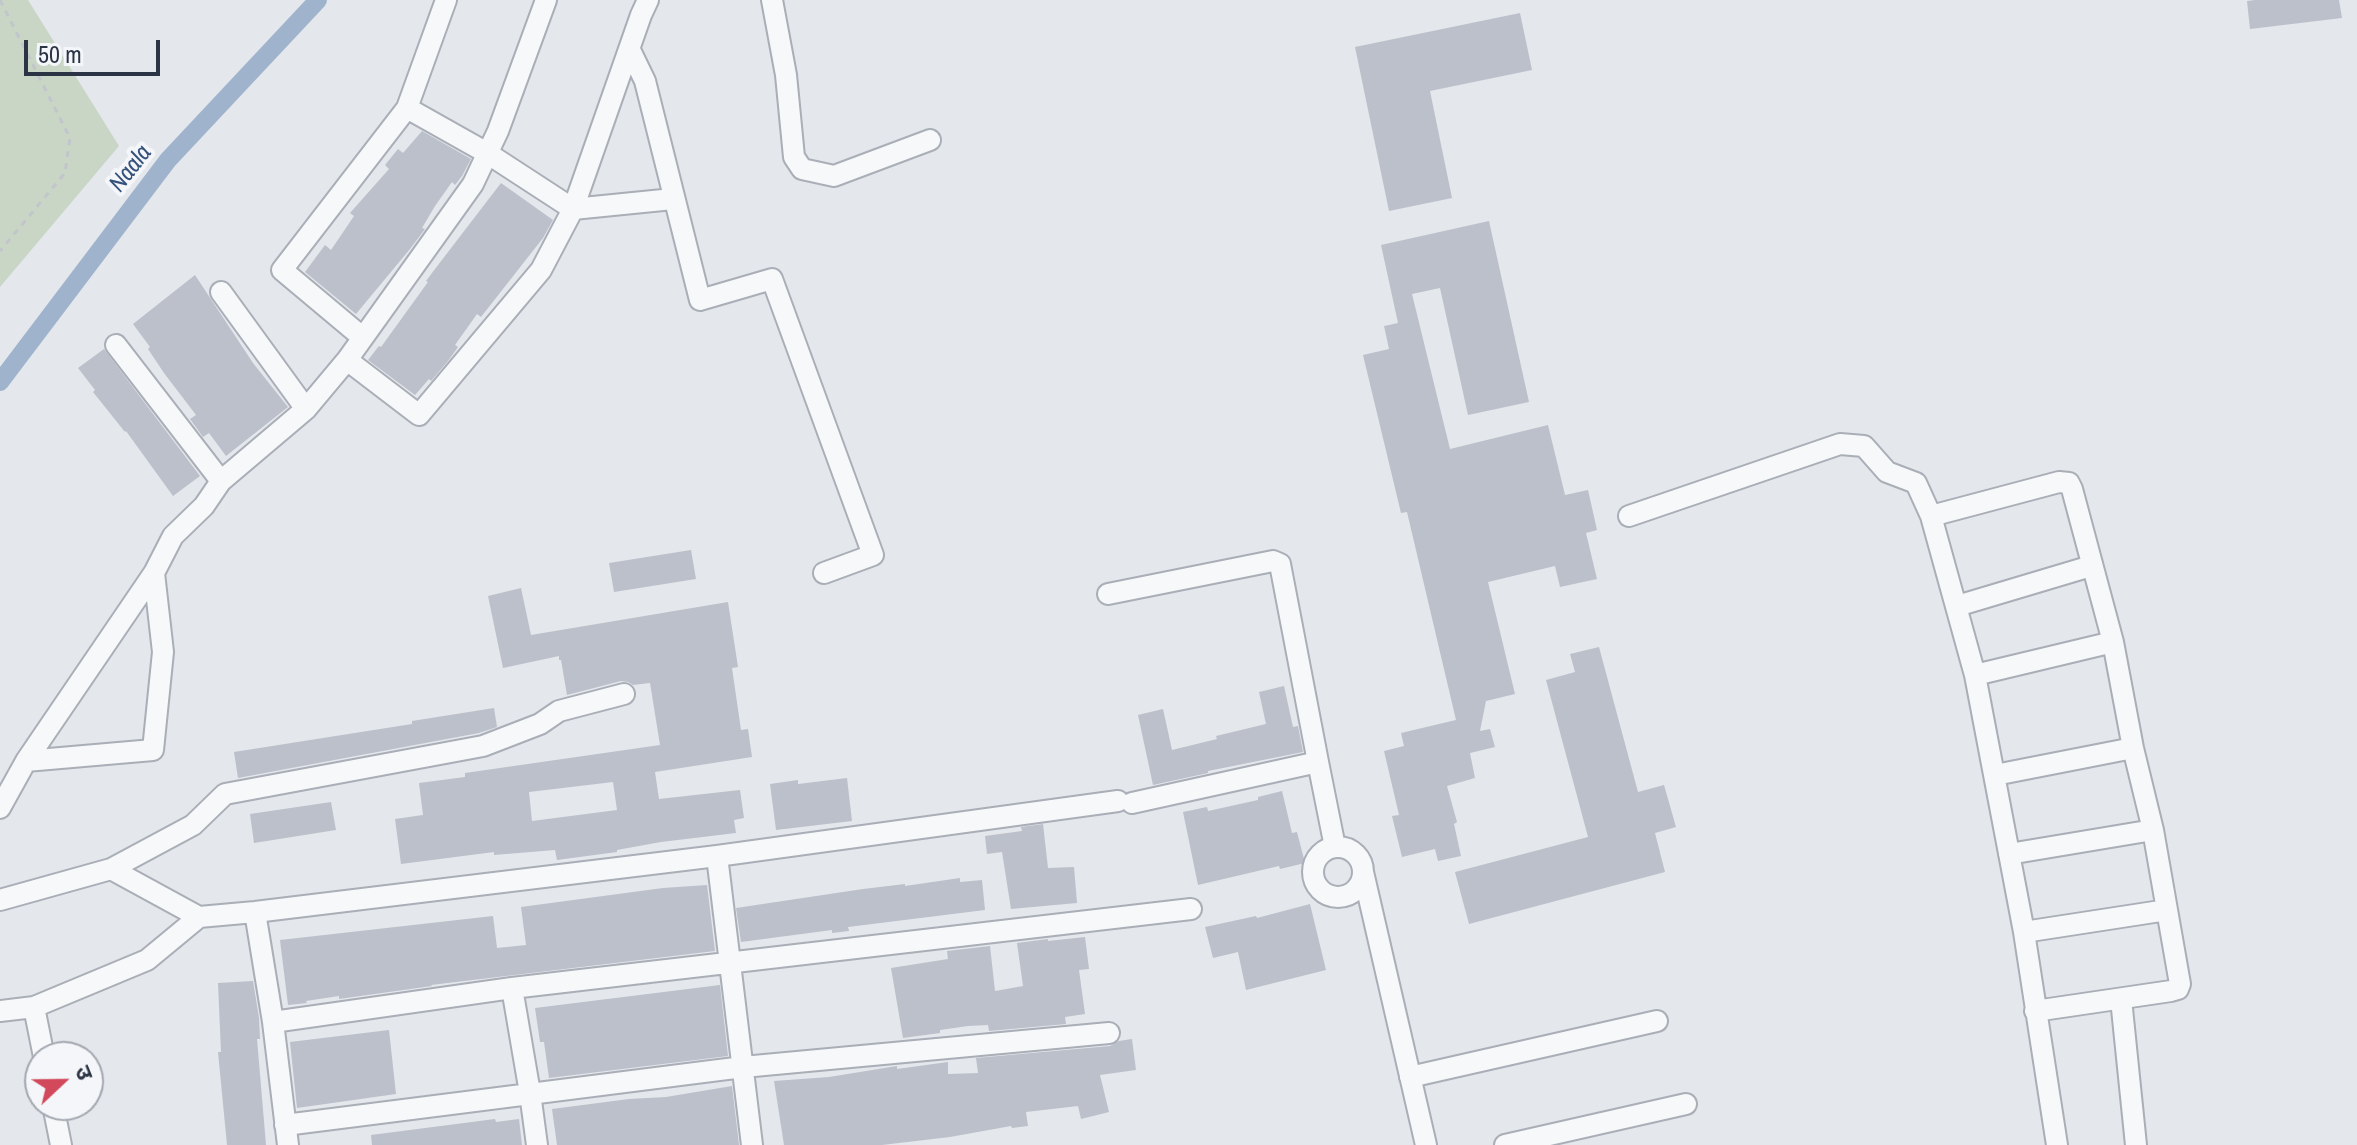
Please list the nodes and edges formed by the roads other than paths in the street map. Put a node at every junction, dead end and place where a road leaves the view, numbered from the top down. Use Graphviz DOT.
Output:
graph roads {
  1 [pos="446,0"];
  2 [pos="546,0"];
  3 [pos="648,0"];
  4 [pos="772,0"];
  5 [pos="630,50"];
  6 [pos="407,108"];
  7 [pos="930,140"];
  8 [pos="487,153"];
  9 [pos="673,199"];
  10 [pos="573,209"];
  11 [pos="221,292"];
  12 [pos="362,337"];
  13 [pos="116,345"];
  14 [pos="347,360"];
  15 [pos="306,409"];
  16 [pos="221,481"];
  17 [pos="1629,516"];
  18 [pos="1931,516"];
  19 [pos="2091,566"];
  20 [pos="154,573"];
  21 [pos="824,573"];
  22 [pos="1108,594"];
  23 [pos="1957,606"];
  24 [pos="2113,642"];
  25 [pos="1975,675"];
  26 [pos="624,694"];
  27 [pos="2133,748"];
  28 [pos="26,761"];
  29 [pos="1318,762"];
  30 [pos="1995,775"];
  31 [pos="0,808"];
  32 [pos="2153,830"];
  33 [pos="1335,847"];
  34 [pos="2009,854"];
  35 [pos="717,856"];
  36 [pos="111,869"];
  37 [pos="1363,872"];
  38 [pos="0,900"];
  39 [pos="1191,909"];
  40 [pos="2167,910"];
  41 [pos="255,912"];
  42 [pos="199,917"];
  43 [pos="2024,932"];
  44 [pos="730,963"];
  45 [pos="512,988"];
  46 [pos="2121,999"];
  47 [pos="34,1007"];
  48 [pos="0,1011"];
  49 [pos="2035,1011"];
  50 [pos="1657,1021"];
  51 [pos="273,1022"];
  52 [pos="1109,1033"];
  53 [pos="41,1041"];
  54 [pos="743,1067"];
  55 [pos="1410,1077"];
  56 [pos="530,1093"];
  57 [pos="1686,1104"];
  58 [pos="56,1121"];
  59 [pos="287,1135"];
  60 [pos="61,1145"];
  61 [pos="537,1145"];
  62 [pos="752,1145"];
  63 [pos="1426,1145"];
  64 [pos="1505,1145"];
  65 [pos="2057,1145"];
  66 [pos="2136,1145"];
  1 -- 6 [label="street"];
  2 -- 8 [label="street"];
  3 -- 5 [label="street"];
  4 -- 7 [label="street"];
  5 -- 9 [label="street"];
  5 -- 10 [label="street"];
  6 -- 8 [label="street"];
  6 -- 12 [label="street"];
  8 -- 10 [label="street"];
  8 -- 12 [label="street"];
  9 -- 10 [label="street"];
  9 -- 21 [label="street"];
  10 -- 14 [label="street"];
  11 -- 15 [label="street"];
  12 -- 14 [label="street"];
  13 -- 16 [label="street"];
  14 -- 15 [label="street"];
  15 -- 16 [label="street"];
  16 -- 20 [label="street"];
  17 -- 18 [label="street"];
  18 -- 19 [label="street"];
  18 -- 23 [label="street"];
  19 -- 23 [label="street"];
  19 -- 24 [label="street"];
  20 -- 28 [label="street"];
  20 -- 28 [label="street"];
  22 -- 29 [label="street"];
  23 -- 25 [label="street"];
  24 -- 25 [label="street"];
  24 -- 27 [label="street"];
  25 -- 30 [label="street"];
  26 -- 36 [label="street"];
  27 -- 30 [label="street"];
  27 -- 32 [label="street"];
  28 -- 31 [label="street"];
  29 -- 33 [label="street"];
  29 -- 35 [label="street"];
  30 -- 34 [label="street"];
  32 -- 34 [label="street"];
  32 -- 40 [label="street"];
  33 -- 37 [label="street"];
  33 -- 37 [label="street"];
  34 -- 43 [label="street"];
  35 -- 41 [label="street"];
  35 -- 44 [label="street"];
  36 -- 38 [label="street"];
  36 -- 42 [label="street"];
  37 -- 55 [label="street"];
  39 -- 44 [label="street"];
  40 -- 43 [label="street"];
  40 -- 46 [label="street"];
  41 -- 42 [label="street"];
  41 -- 51 [label="street"];
  42 -- 47 [label="street"];
  43 -- 49 [label="street"];
  44 -- 45 [label="street"];
  44 -- 54 [label="street"];
  45 -- 51 [label="street"];
  45 -- 56 [label="street"];
  46 -- 49 [label="street"];
  46 -- 66 [label="street"];
  47 -- 48 [label="street"];
  47 -- 53 [label="street"];
  49 -- 65 [label="street"];
  50 -- 55 [label="street"];
  51 -- 59 [label="street"];
  52 -- 54 [label="street"];
  54 -- 56 [label="street"];
  54 -- 62 [label="street"];
  55 -- 63 [label="street"];
  56 -- 59 [label="street"];
  56 -- 61 [label="street"];
  57 -- 64 [label="street"];
  58 -- 60 [label="street"];
}
